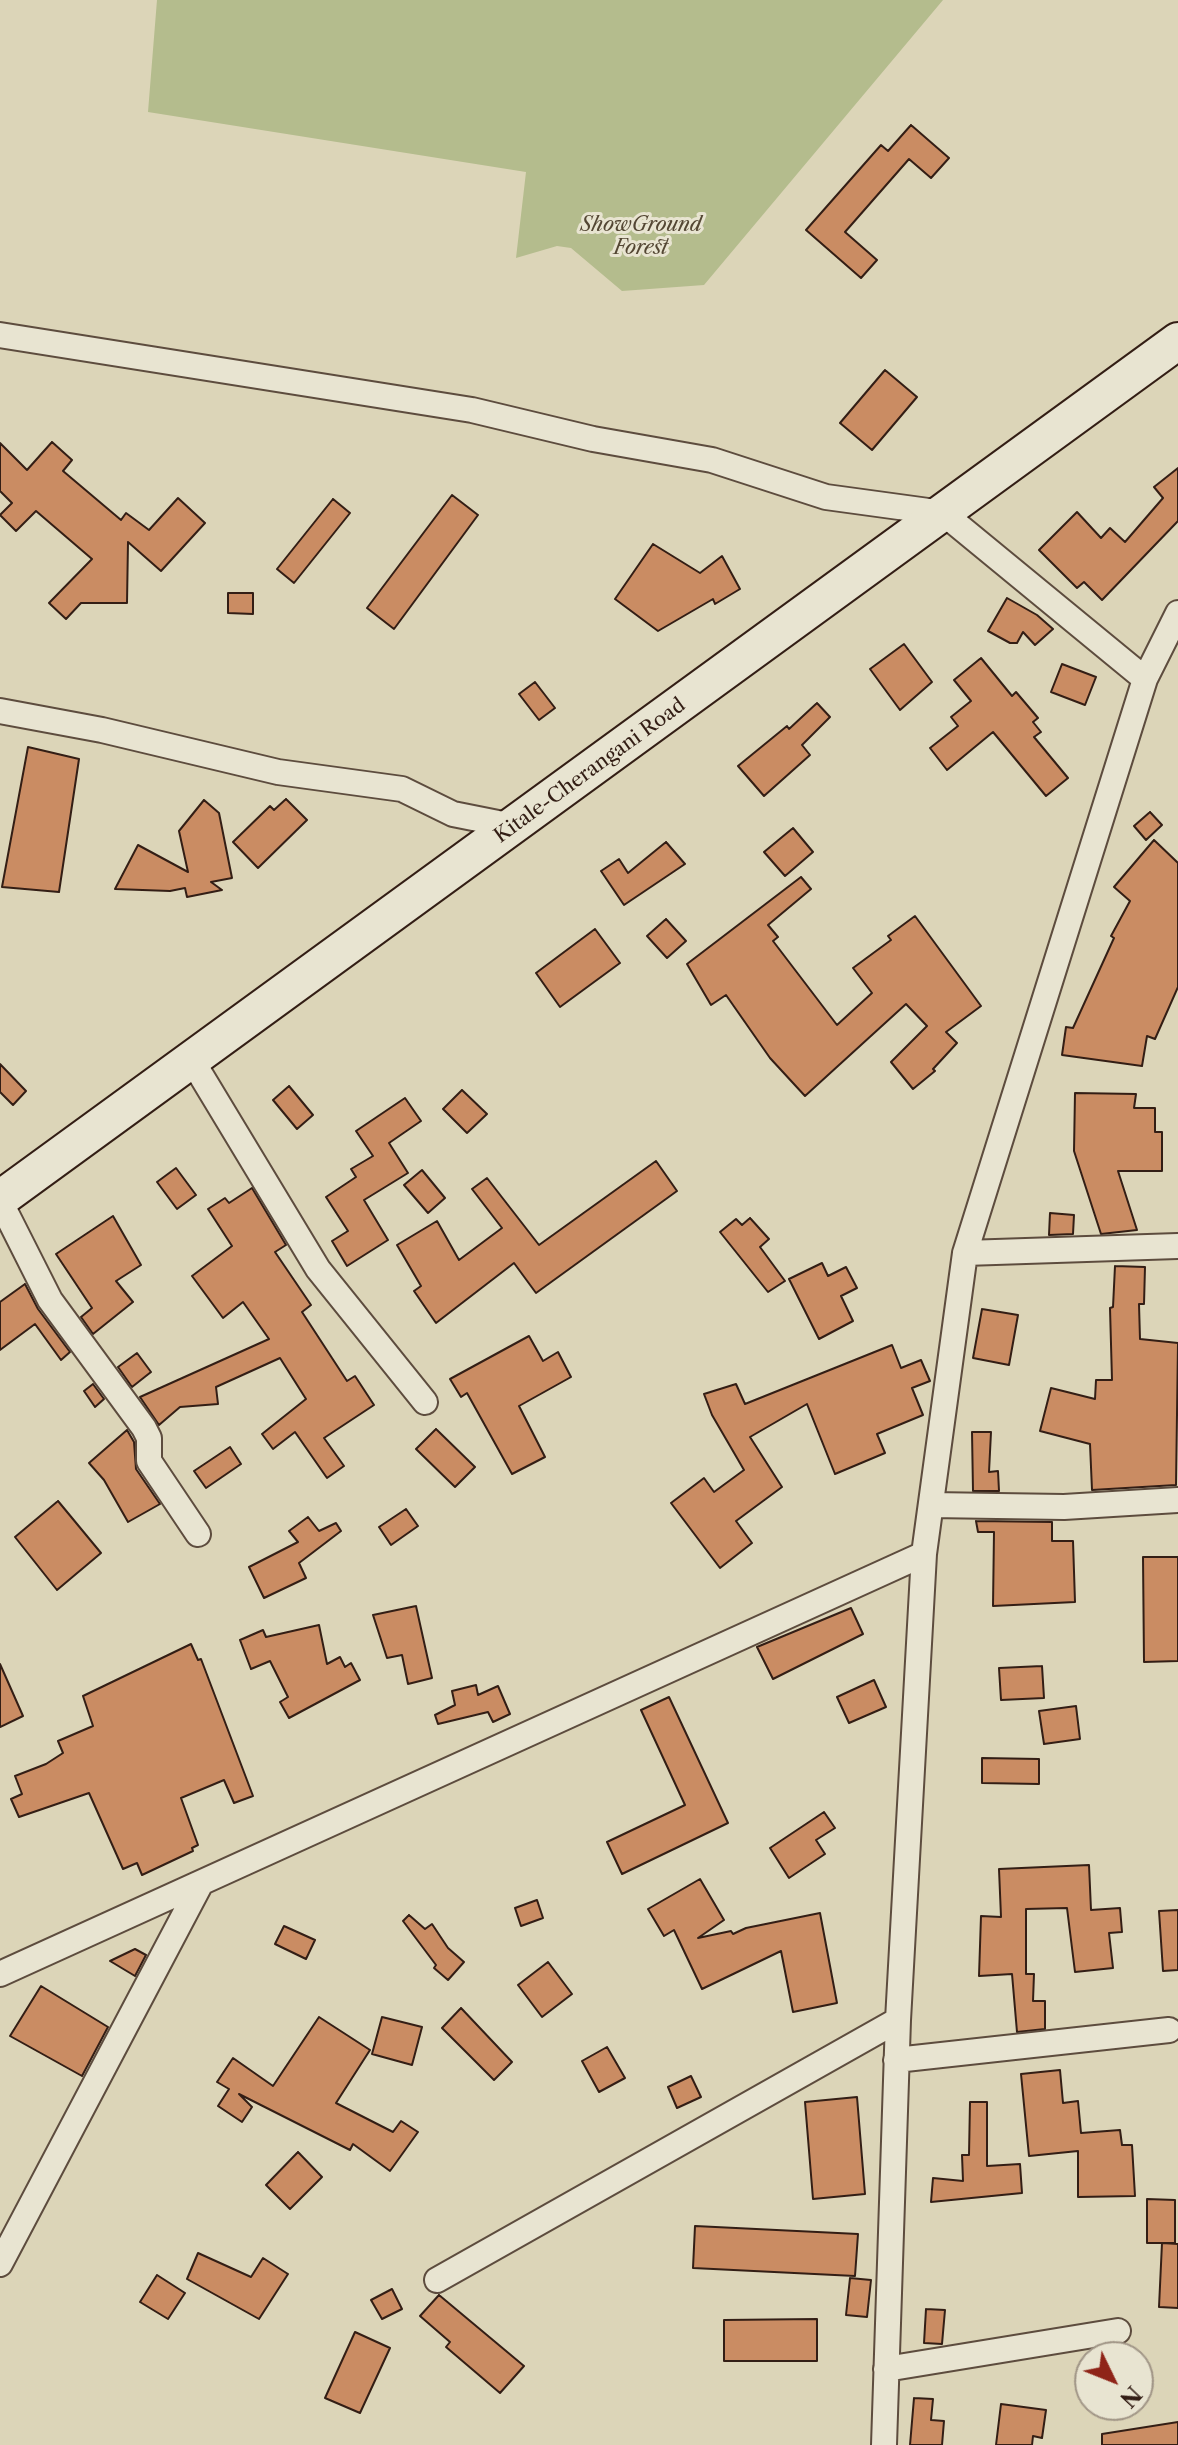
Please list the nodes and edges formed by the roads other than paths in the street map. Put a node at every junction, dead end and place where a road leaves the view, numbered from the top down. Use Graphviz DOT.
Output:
graph roads {
  1 [pos="0,335"];
  2 [pos="1178,341"];
  3 [pos="943,513"];
  4 [pos="1178,613"];
  5 [pos="1170,646"];
  6 [pos="1145,679"];
  7 [pos="0,711"];
  8 [pos="513,826"];
  9 [pos="193,1062"];
  10 [pos="0,1200"];
  11 [pos="1178,1246"];
  12 [pos="965,1253"];
  13 [pos="425,1402"];
  14 [pos="1178,1500"];
  15 [pos="931,1505"];
  16 [pos="198,1534"];
  17 [pos="924,1554"];
  18 [pos="200,1885"];
  19 [pos="0,1974"];
  20 [pos="898,2020"];
  21 [pos="1169,2030"];
  22 [pos="896,2060"];
  23 [pos="0,2264"];
  24 [pos="437,2280"];
  25 [pos="1118,2331"];
  26 [pos="886,2369"];
  27 [pos="884,2445"];
  1 -- 3 [label="street"];
  2 -- 3 [label="main road, Kitale-Cherangani Road"];
  3 -- 6 [label="street"];
  3 -- 8 [label="main road, Kitale-Cherangani Road"];
  4 -- 5 [label="street"];
  5 -- 6 [label="street"];
  6 -- 12 [label="street"];
  7 -- 8 [label="street"];
  8 -- 9 [label="main road, Kitale-Cherangani Road"];
  9 -- 10 [label="main road, Kitale-Cherangani Road"];
  9 -- 13 [label="street"];
  10 -- 16 [label="street"];
  11 -- 12 [label="street"];
  12 -- 15 [label="street"];
  14 -- 15 [label="street"];
  15 -- 17 [label="street"];
  17 -- 18 [label="street"];
  17 -- 20 [label="street"];
  18 -- 19 [label="street"];
  18 -- 23 [label="street"];
  20 -- 22 [label="street"];
  20 -- 24 [label="street"];
  21 -- 22 [label="street"];
  22 -- 26 [label="street"];
  25 -- 26 [label="street"];
  26 -- 27 [label="street"];
}
